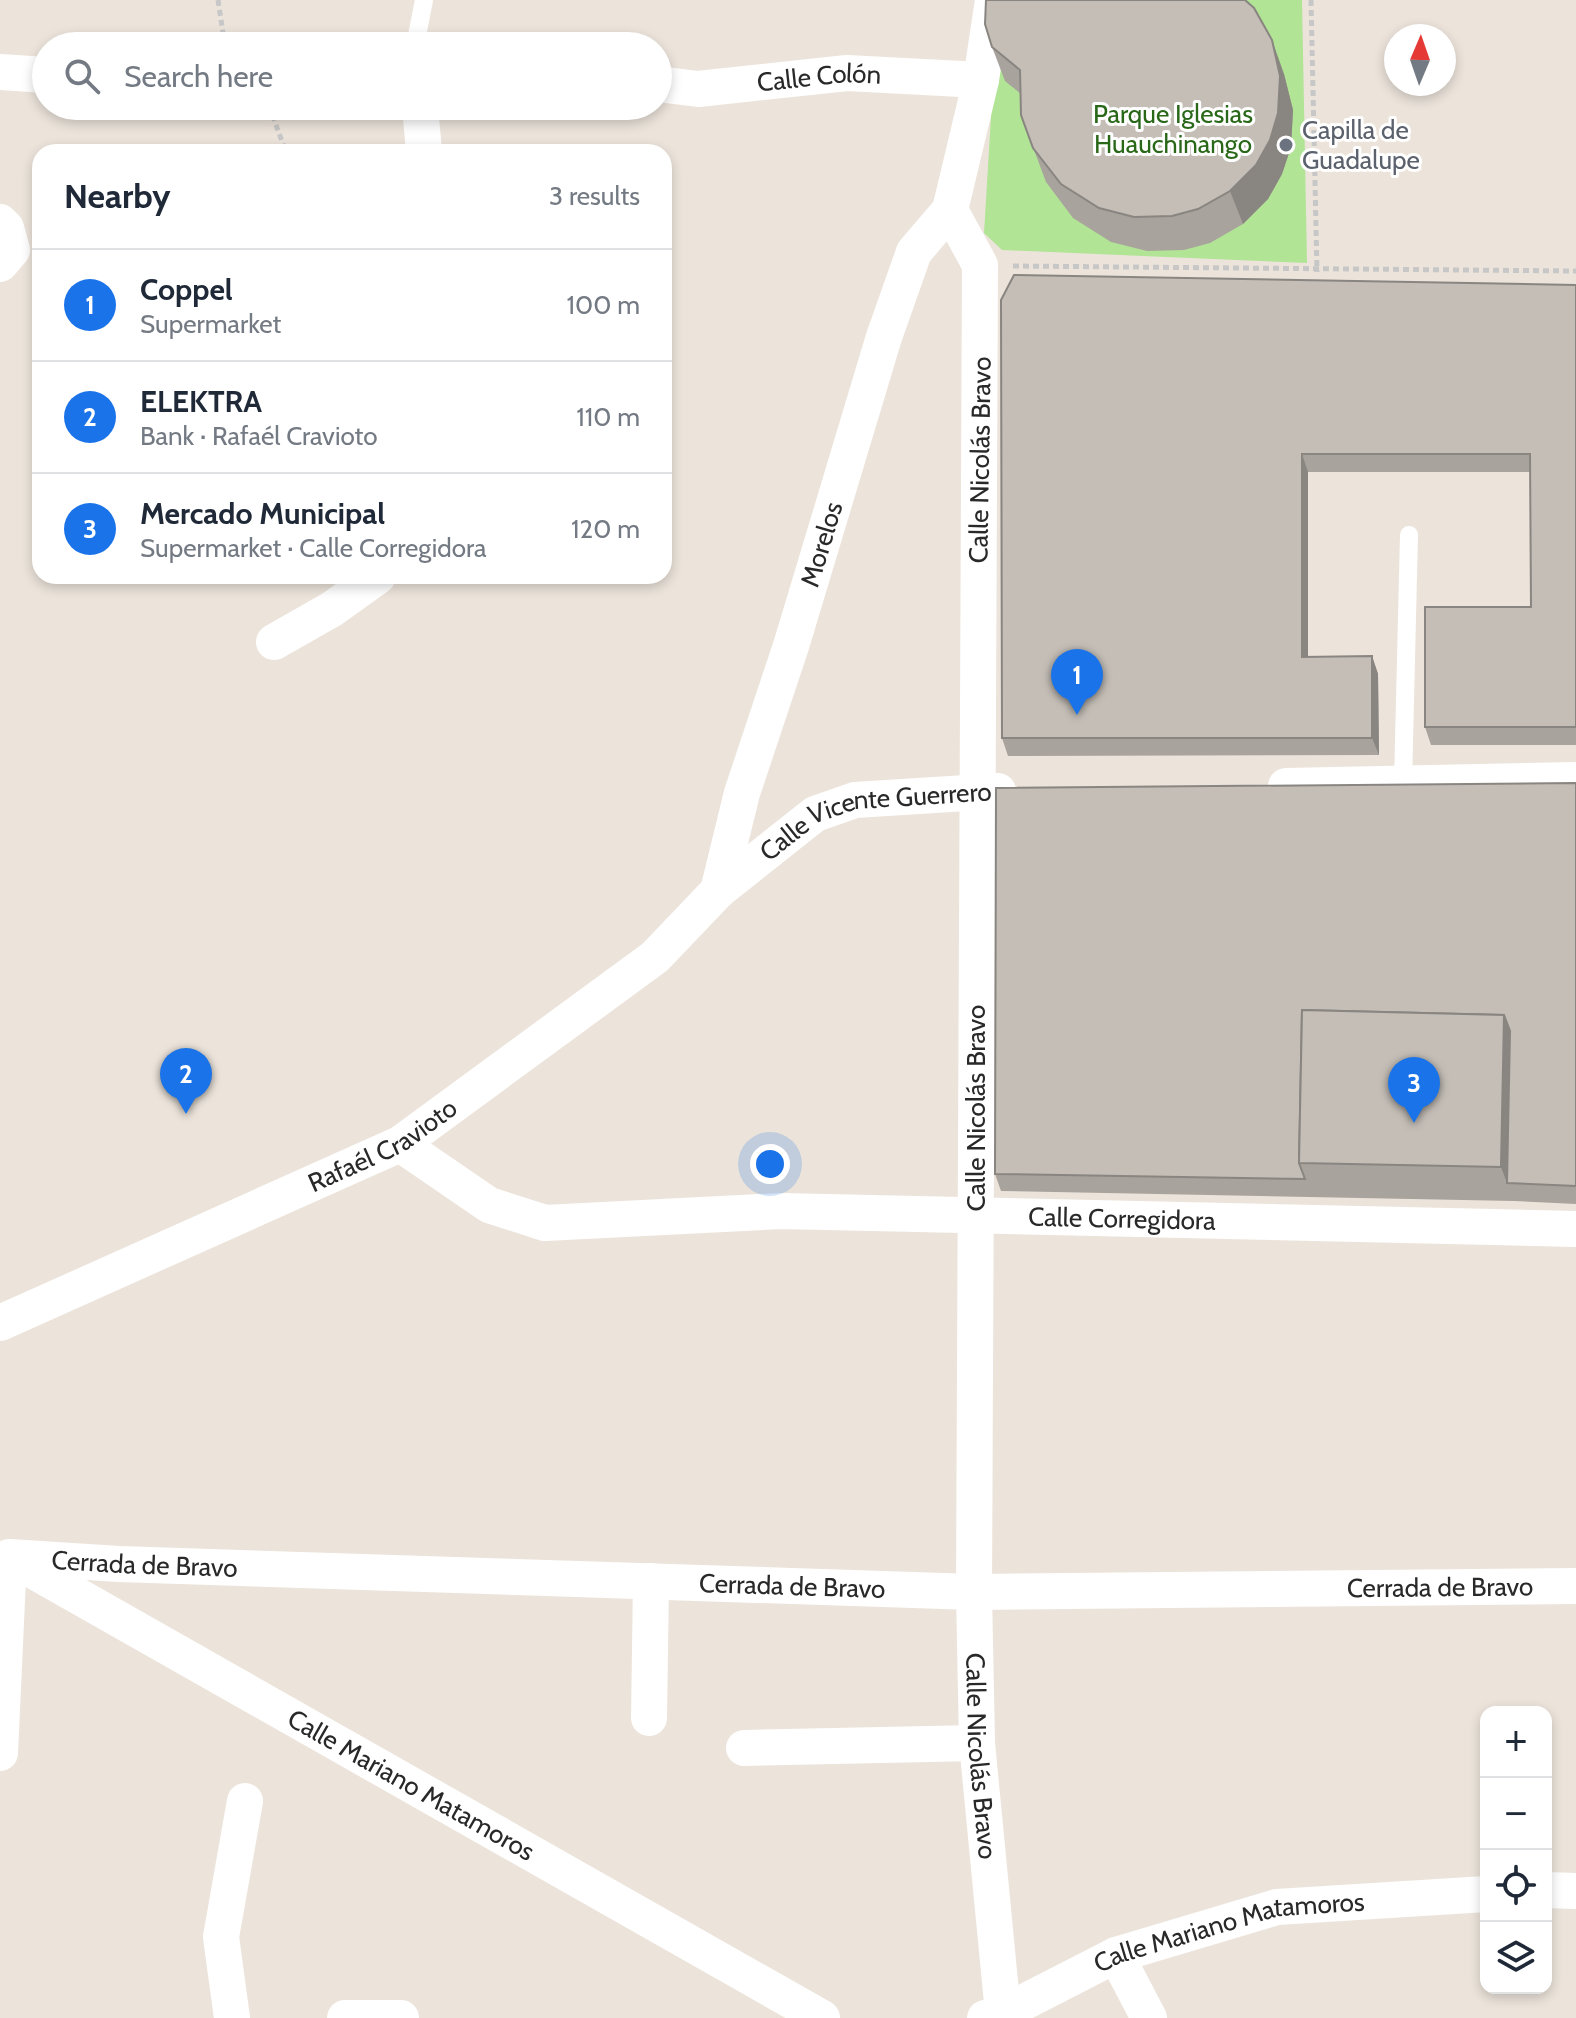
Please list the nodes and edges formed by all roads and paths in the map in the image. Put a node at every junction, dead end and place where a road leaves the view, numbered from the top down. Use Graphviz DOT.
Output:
graph roads {
  1 [pos="218,0"];
  2 [pos="424,0"];
  3 [pos="993,0"];
  4 [pos="1311,0"];
  5 [pos="223,32"];
  6 [pos="418,32"];
  7 [pos="0,72"];
  8 [pos="32,74"];
  9 [pos="981,80"];
  10 [pos="672,86"];
  11 [pos="274,120"];
  12 [pos="421,120"];
  13 [pos="283,144"];
  14 [pos="423,144"];
  15 [pos="950,210"];
  16 [pos="0,222"];
  17 [pos="0,264"];
  18 [pos="980,265"];
  19 [pos="1576,271"];
  20 [pos="1317,272"];
  21 [pos="1409,535"];
  22 [pos="367,584"];
  23 [pos="274,642"];
  24 [pos="1576,780"];
  25 [pos="1403,783"];
  26 [pos="1245,786"];
  27 [pos="1024,790"];
  28 [pos="976,791"];
  29 [pos="718,891"];
  30 [pos="400,1144"];
  31 [pos="975,1215"];
  32 [pos="1576,1229"];
  33 [pos="0,1323"];
  34 [pos="4,1553"];
  35 [pos="651,1581"];
  36 [pos="1576,1586"];
  37 [pos="974,1592"];
  38 [pos="649,1718"];
  39 [pos="977,1743"];
  40 [pos="744,1748"];
  41 [pos="0,1753"];
  42 [pos="245,1801"];
  43 [pos="1552,1890"];
  44 [pos="1576,1891"];
  45 [pos="1480,1894"];
  46 [pos="1116,1955"];
  47 [pos="994,2016"];
  48 [pos="232,2018"];
  49 [pos="345,2018"];
  50 [pos="401,2018"];
  51 [pos="822,2018"];
  52 [pos="1149,2018"];
  1 -- 5 [label="path"];
  2 -- 6 [label="lane"];
  3 -- 9 [label="street"];
  4 -- 20 [label="path"];
  7 -- 8 [label="street"];
  9 -- 10 [label="street, Calle Colón"];
  9 -- 15 [label="street"];
  11 -- 13 [label="path"];
  12 -- 14 [label="street"];
  15 -- 18 [label="street, Calle Nicolás Bravo"];
  15 -- 29 [label="street, Morelos"];
  16 -- 17 [label="street"];
  18 -- 20 [label="path"];
  18 -- 28 [label="street, Calle Nicolás Bravo"];
  19 -- 20 [label="path"];
  21 -- 25 [label="lane"];
  22 -- 23 [label="street"];
  24 -- 25 [label="street"];
  25 -- 26 [label="street"];
  27 -- 28 [label="street, Calle Vicente Guerrero"];
  28 -- 29 [label="street, Calle Vicente Guerrero"];
  28 -- 31 [label="street, Calle Nicolás Bravo"];
  29 -- 30 [label="street, Rafaél Cravioto"];
  30 -- 31 [label="street, Calle Corregidora"];
  30 -- 33 [label="street, Rafaél Cravioto"];
  31 -- 32 [label="street, Calle Corregidora"];
  31 -- 37 [label="street, Calle Nicolás Bravo"];
  34 -- 35 [label="street, Cerrada de Bravo"];
  34 -- 41 [label="street"];
  34 -- 51 [label="street, Calle Mariano Matamoros"];
  35 -- 37 [label="street, Cerrada de Bravo"];
  35 -- 38 [label="street"];
  36 -- 37 [label="street, Cerrada de Bravo"];
  37 -- 39 [label="street, Calle Nicolás Bravo"];
  39 -- 40 [label="street"];
  39 -- 47 [label="street, Calle Nicolás Bravo"];
  42 -- 48 [label="street"];
  43 -- 44 [label="street"];
  45 -- 46 [label="street, Calle Mariano Matamoros"];
  46 -- 47 [label="street, Calle Mariano Matamoros"];
  46 -- 52 [label="street"];
  49 -- 50 [label="street"];
}
